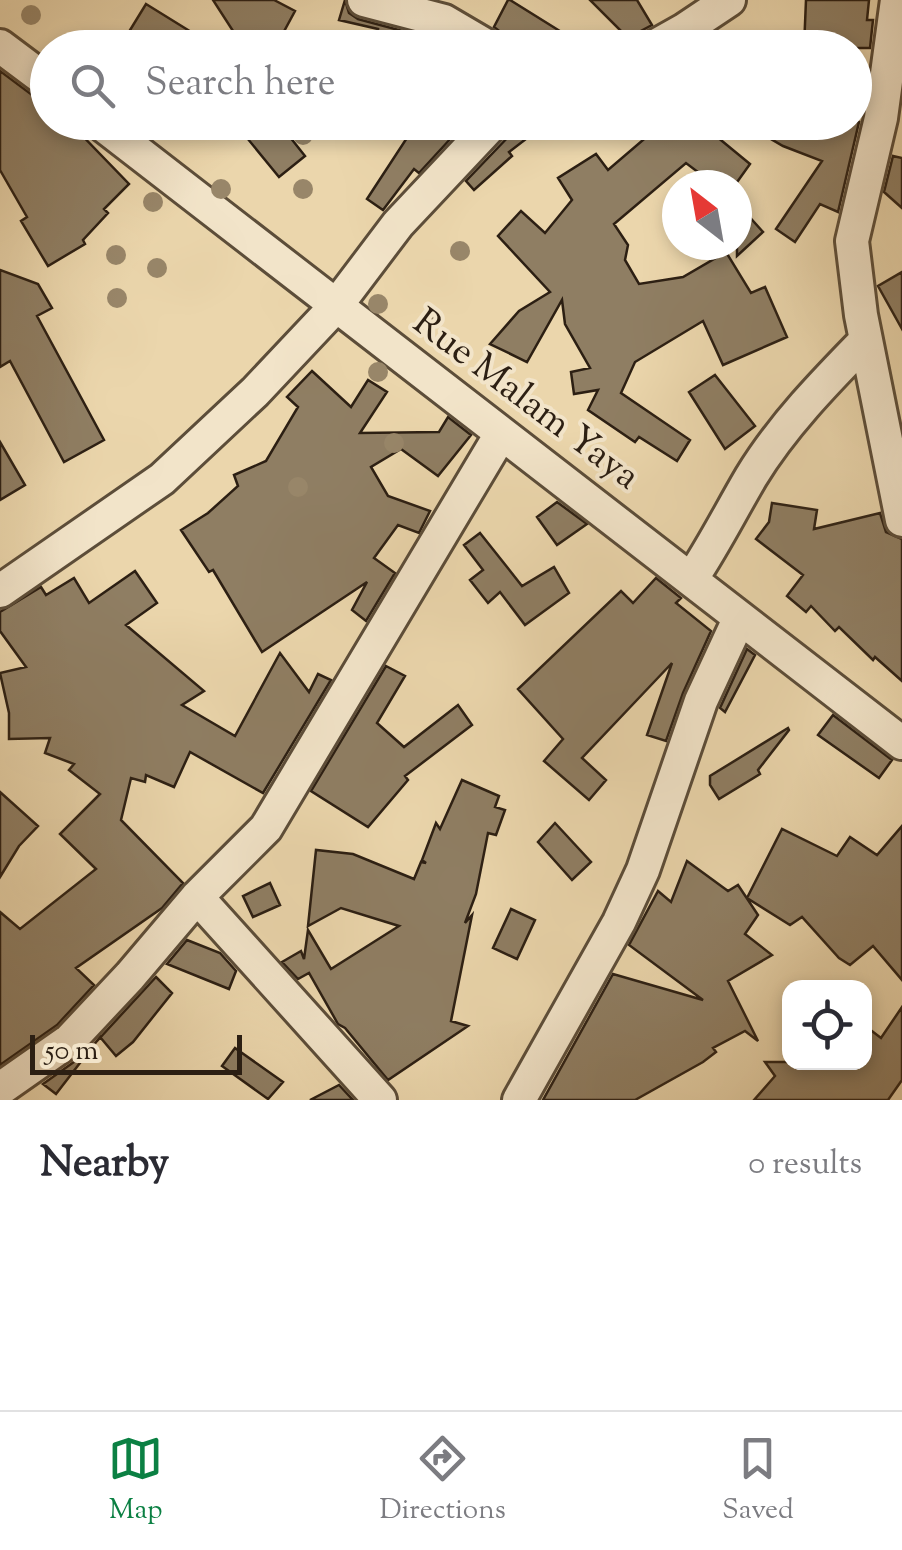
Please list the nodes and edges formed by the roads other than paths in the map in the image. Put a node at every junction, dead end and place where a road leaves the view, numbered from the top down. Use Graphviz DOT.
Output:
graph roads {
  1 [pos="364,0"];
  2 [pos="729,0"];
  3 [pos="897,0"];
  4 [pos="458,30"];
  5 [pos="684,30"];
  6 [pos="0,46"];
  7 [pos="30,68"];
  8 [pos="122,140"];
  9 [pos="477,140"];
  10 [pos="336,306"];
  11 [pos="866,340"];
  12 [pos="501,434"];
  13 [pos="902,520"];
  14 [pos="692,578"];
  15 [pos="0,591"];
  16 [pos="739,619"];
  17 [pos="902,743"];
  18 [pos="197,897"];
  19 [pos="0,1089"];
  20 [pos="380,1100"];
  21 [pos="518,1100"];
  1 -- 4 [label="street"];
  2 -- 5 [label="street"];
  3 -- 11 [label="street"];
  6 -- 7 [label="street"];
  8 -- 10 [label="street, Rue Malam Yaya"];
  9 -- 10 [label="street"];
  10 -- 12 [label="street, Rue Malam Yaya"];
  10 -- 15 [label="street"];
  11 -- 13 [label="street"];
  11 -- 14 [label="street"];
  12 -- 14 [label="street, Rue Malam Yaya"];
  12 -- 18 [label="street"];
  14 -- 16 [label="street, Rue Malam Yaya"];
  16 -- 17 [label="street, Rue Malam Yaya"];
  16 -- 21 [label="street"];
  18 -- 19 [label="street"];
  18 -- 20 [label="street"];
}
